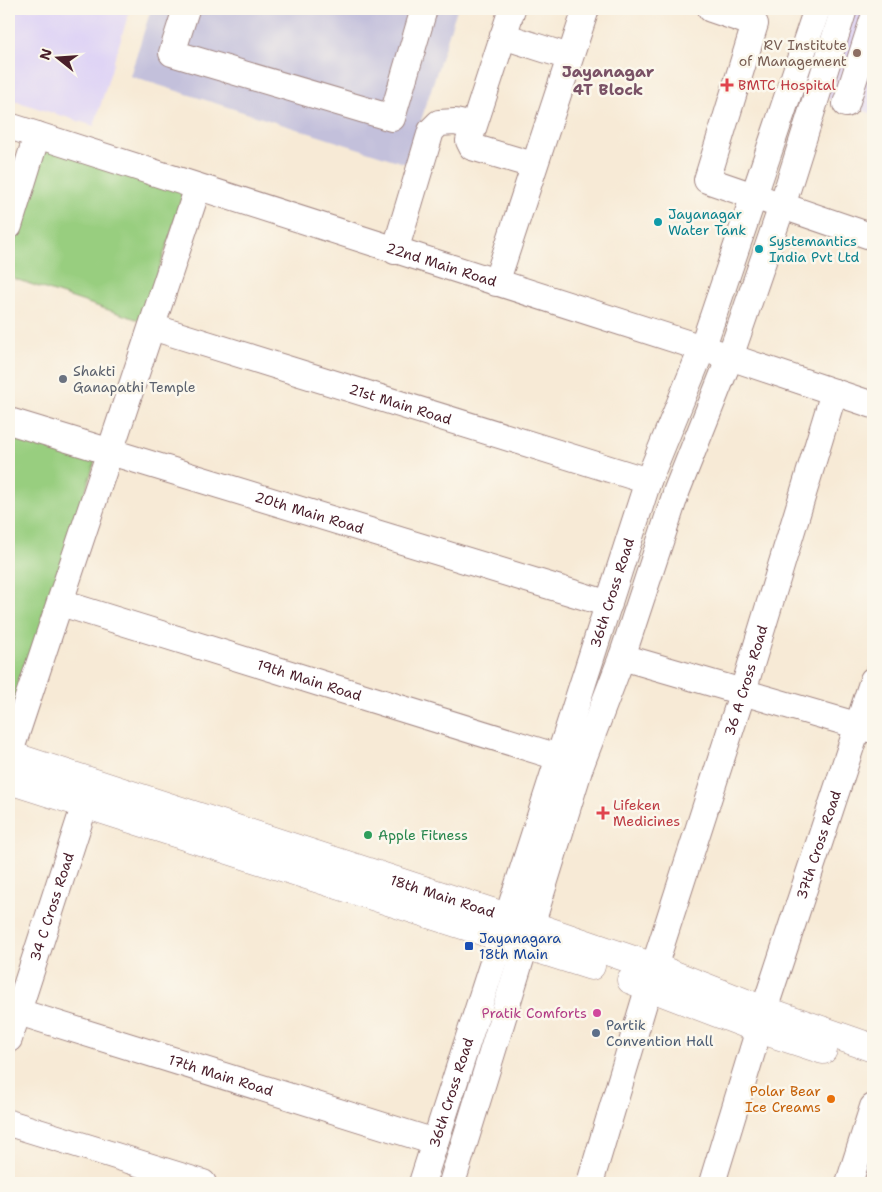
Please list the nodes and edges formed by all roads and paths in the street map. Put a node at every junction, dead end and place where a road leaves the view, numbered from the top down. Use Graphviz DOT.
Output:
graph roads {
  1 [pos="186,9"];
  2 [pos="424,9"];
  3 [pos="512,9"];
  4 [pos="586,9"];
  5 [pos="711,9"];
  6 [pos="824,12"];
  7 [pos="873,20"];
  8 [pos="502,36"];
  9 [pos="569,57"];
  10 [pos="846,104"];
  11 [pos="9,126"];
  12 [pos="473,126"];
  13 [pos="37,135"];
  14 [pos="533,165"];
  15 [pos="198,187"];
  16 [pos="754,197"];
  17 [pos="782,206"];
  18 [pos="9,226"];
  19 [pos="873,236"];
  20 [pos="396,251"];
  21 [pos="496,283"];
  22 [pos="152,327"];
  23 [pos="702,349"];
  24 [pos="730,357"];
  25 [pos="834,392"];
  26 [pos="873,405"];
  27 [pos="9,421"];
  28 [pos="110,452"];
  29 [pos="648,481"];
  30 [pos="61,603"];
  31 [pos="609,604"];
  32 [pos="622,657"];
  33 [pos="873,680"];
  34 [pos="743,691"];
  35 [pos="866,728"];
  36 [pos="9,755"];
  37 [pos="558,758"];
  38 [pos="9,780"];
  39 [pos="85,804"];
  40 [pos="516,932"];
  41 [pos="652,976"];
  42 [pos="13,1010"];
  43 [pos="761,1020"];
  44 [pos="9,1039"];
  45 [pos="873,1048"];
  46 [pos="873,1065"];
  47 [pos="873,1107"];
  48 [pos="9,1123"];
  49 [pos="434,1142"];
  50 [pos="203,1183"];
  51 [pos="422,1183"];
  52 [pos="452,1183"];
  53 [pos="590,1183"];
  54 [pos="712,1183"];
  55 [pos="849,1183"];
  1 -- 2 [label="street"];
  3 -- 8 [label="street"];
  4 -- 9 [label="street"];
  5 -- 16 [label="street"];
  6 -- 16 [label="street, 36th Cross Road"];
  6 -- 17 [label="street, 36th Cross Road"];
  7 -- 10 [label="street"];
  8 -- 9 [label="street"];
  8 -- 12 [label="street"];
  9 -- 14 [label="street"];
  11 -- 13 [label="street, 22nd Main Road"];
  12 -- 14 [label="street"];
  12 -- 20 [label="street"];
  13 -- 15 [label="street, 22nd Main Road"];
  13 -- 18 [label="street"];
  14 -- 21 [label="street"];
  15 -- 20 [label="street, 22nd Main Road"];
  15 -- 22 [label="street"];
  16 -- 17 [label="street"];
  16 -- 23 [label="street, 36th Cross Road"];
  17 -- 19 [label="street"];
  17 -- 24 [label="street, 36th Cross Road"];
  20 -- 21 [label="street, 22nd Main Road"];
  21 -- 23 [label="street, 22nd Main Road"];
  22 -- 28 [label="street"];
  22 -- 29 [label="street, 21st Main Road"];
  23 -- 24 [label="street, 22nd Main Road"];
  23 -- 29 [label="street, 36th Cross Road"];
  24 -- 25 [label="street, 22nd Main Road"];
  24 -- 32 [label="street, 36th Cross Road"];
  25 -- 26 [label="street, 22nd Main Road"];
  25 -- 34 [label="street, 36 A Cross Road"];
  27 -- 28 [label="street, 20th Main Road"];
  28 -- 30 [label="street"];
  28 -- 31 [label="street, 20th Main Road"];
  29 -- 31 [label="street, 36th Cross Road"];
  30 -- 36 [label="street"];
  30 -- 37 [label="street, 19th Main Road"];
  31 -- 37 [label="street, 36th Cross Road"];
  32 -- 34 [label="street"];
  32 -- 40 [label="street, 36th Cross Road"];
  33 -- 35 [label="street, 37th Cross Road"];
  34 -- 35 [label="street"];
  34 -- 41 [label="street, 36 A Cross Road"];
  35 -- 43 [label="street, 37th Cross Road"];
  36 -- 40 [label="main road, 18th Main Road"];
  37 -- 40 [label="street, 36th Cross Road"];
  38 -- 39 [label="main road, 18th Main Road"];
  39 -- 40 [label="main road, 18th Main Road"];
  39 -- 42 [label="street, 34 C Cross Road"];
  40 -- 41 [label="main road, 18th Main Road"];
  40 -- 49 [label="street, 36th Cross Road"];
  40 -- 52 [label="street, 36th Cross Road"];
  41 -- 43 [label="main road, 18th Main Road"];
  41 -- 53 [label="street, 36 A Cross Road"];
  42 -- 44 [label="street, 34 C Cross Road"];
  42 -- 49 [label="street, 17th Main Road"];
  43 -- 45 [label="main road, 18th Main Road"];
  43 -- 46 [label="main road, 18th Main Road"];
  43 -- 54 [label="street, 37th Cross Road"];
  47 -- 55 [label="street"];
  48 -- 50 [label="street"];
  49 -- 51 [label="street, 36th Cross Road"];
}
